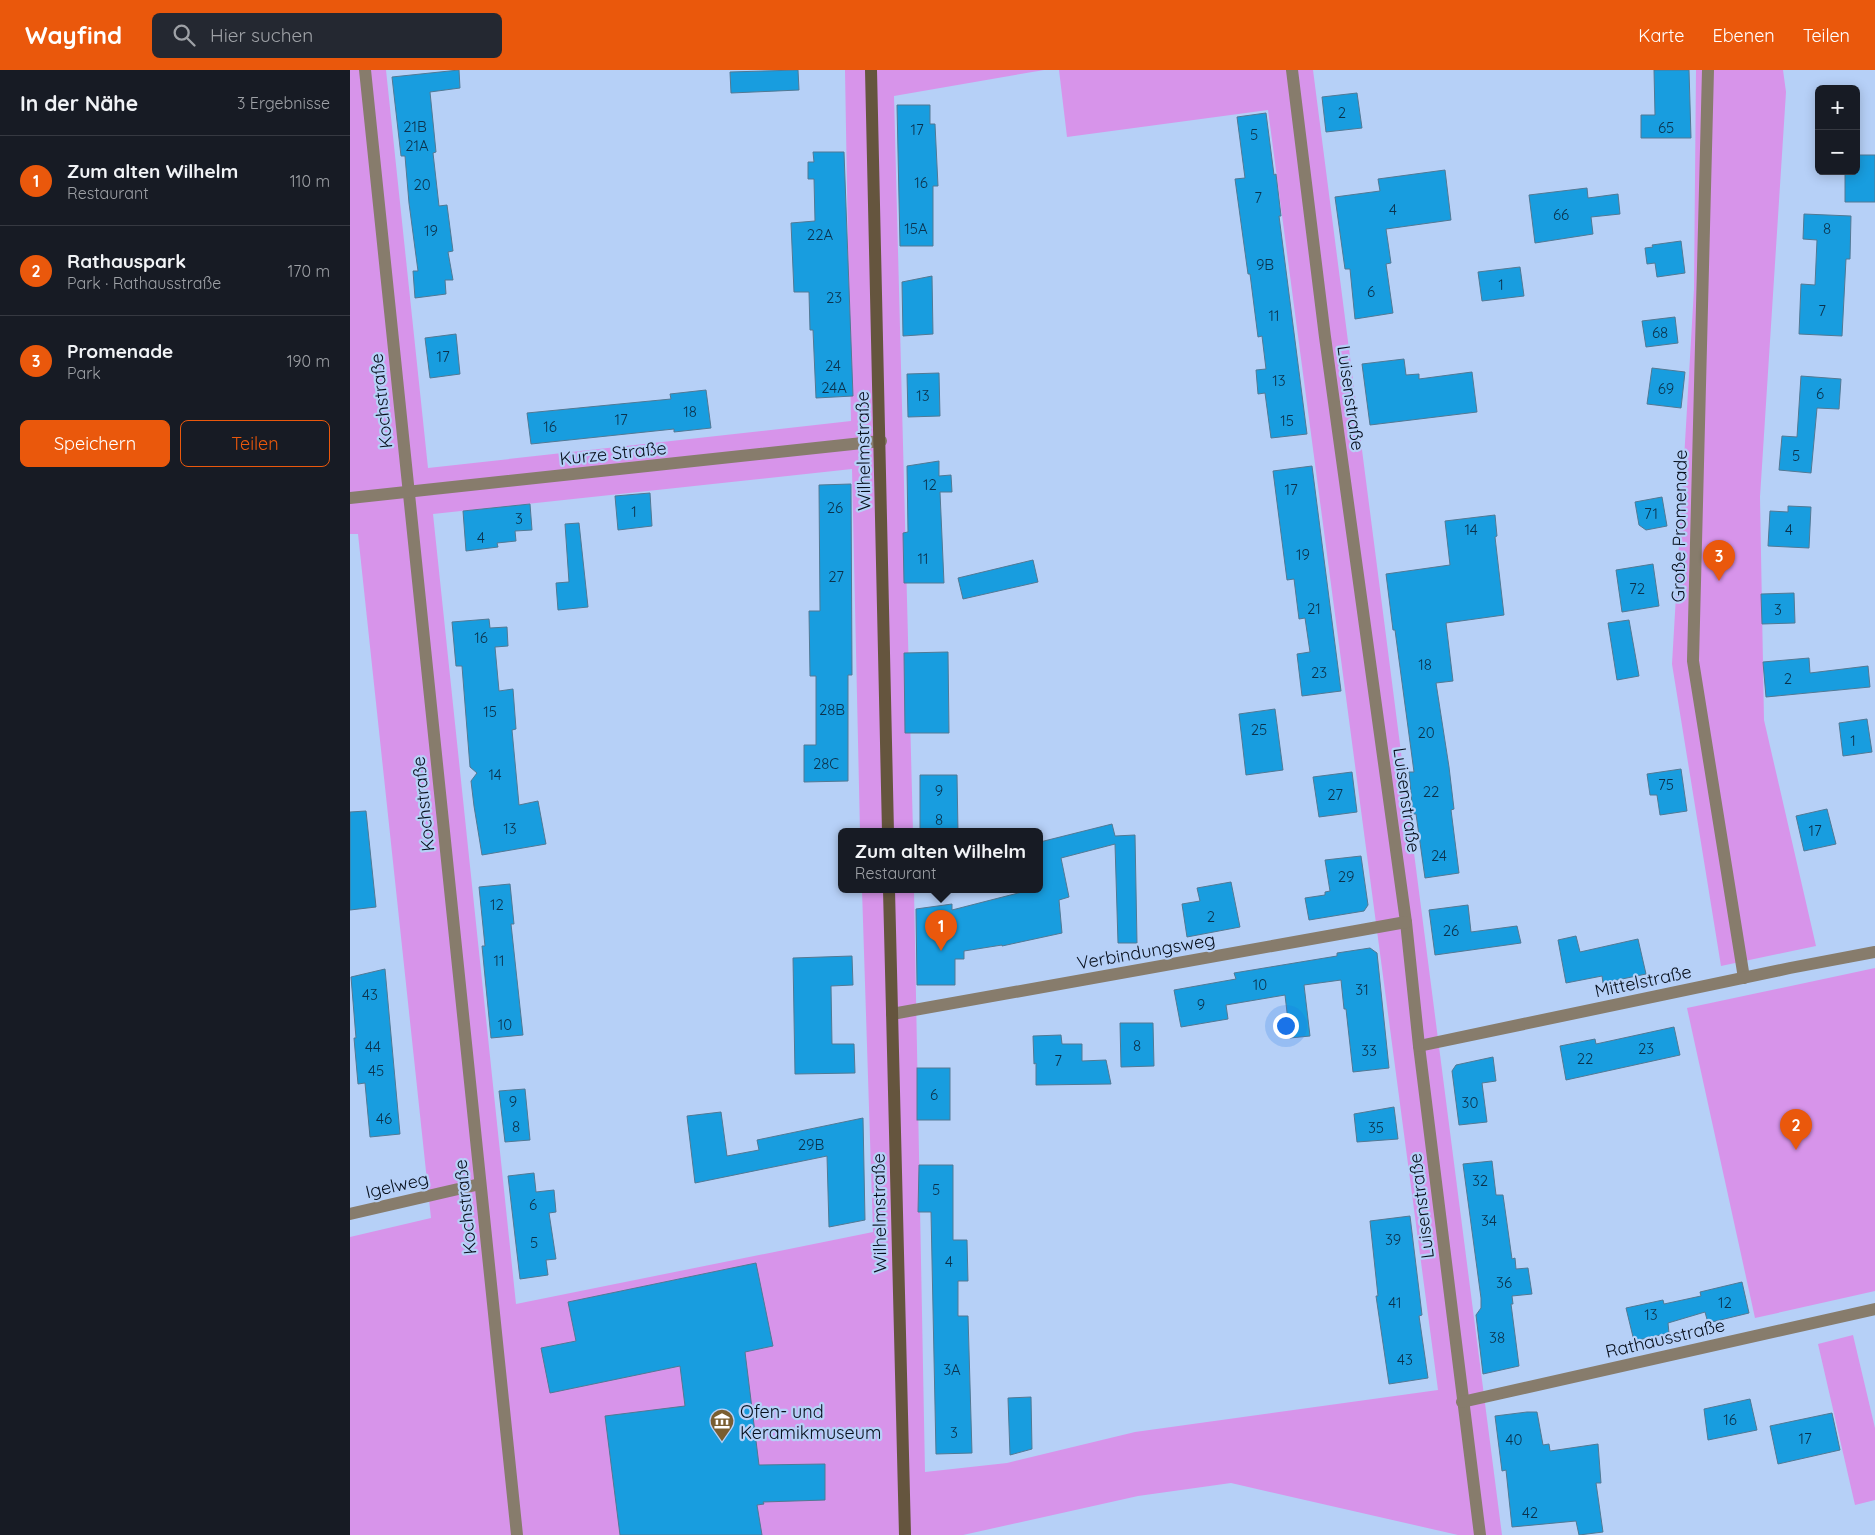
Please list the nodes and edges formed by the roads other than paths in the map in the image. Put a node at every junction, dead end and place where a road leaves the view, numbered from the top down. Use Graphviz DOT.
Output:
graph roads {
  1 [pos="365,70"];
  2 [pos="871,70"];
  3 [pos="1292,70"];
  4 [pos="1708,70"];
  5 [pos="880,441"];
  6 [pos="408,493"];
  7 [pos="350,498"];
  8 [pos="888,828"];
  9 [pos="890,893"];
  10 [pos="1406,922"];
  11 [pos="1875,952"];
  12 [pos="1744,978"];
  13 [pos="892,1014"];
  14 [pos="1419,1046"];
  15 [pos="480,1184"];
  16 [pos="350,1214"];
  17 [pos="1875,1309"];
  18 [pos="1462,1402"];
  19 [pos="517,1535"];
  20 [pos="905,1535"];
  21 [pos="1480,1535"];
  1 -- 6 [label="street, Kochstraße"];
  2 -- 5 [label="street, Wilhelmstraße"];
  3 -- 10 [label="street, Luisenstraße"];
  4 -- 12 [label="street, Große Promenade"];
  5 -- 6 [label="street, Kurze Straße"];
  5 -- 8 [label="street, Wilhelmstraße"];
  6 -- 7 [label="street, Kurze Straße"];
  6 -- 15 [label="street, Kochstraße"];
  9 -- 13 [label="street, Wilhelmstraße"];
  10 -- 13 [label="street, Verbindungsweg"];
  10 -- 14 [label="street, Luisenstraße"];
  11 -- 12 [label="street, Mittelstraße"];
  12 -- 14 [label="street, Mittelstraße"];
  13 -- 20 [label="street, Wilhelmstraße"];
  14 -- 18 [label="street, Luisenstraße"];
  15 -- 16 [label="street, Igelweg"];
  15 -- 19 [label="street, Kochstraße"];
  17 -- 18 [label="street, Rathausstraße"];
  18 -- 21 [label="street, Luisenstraße"];
}
